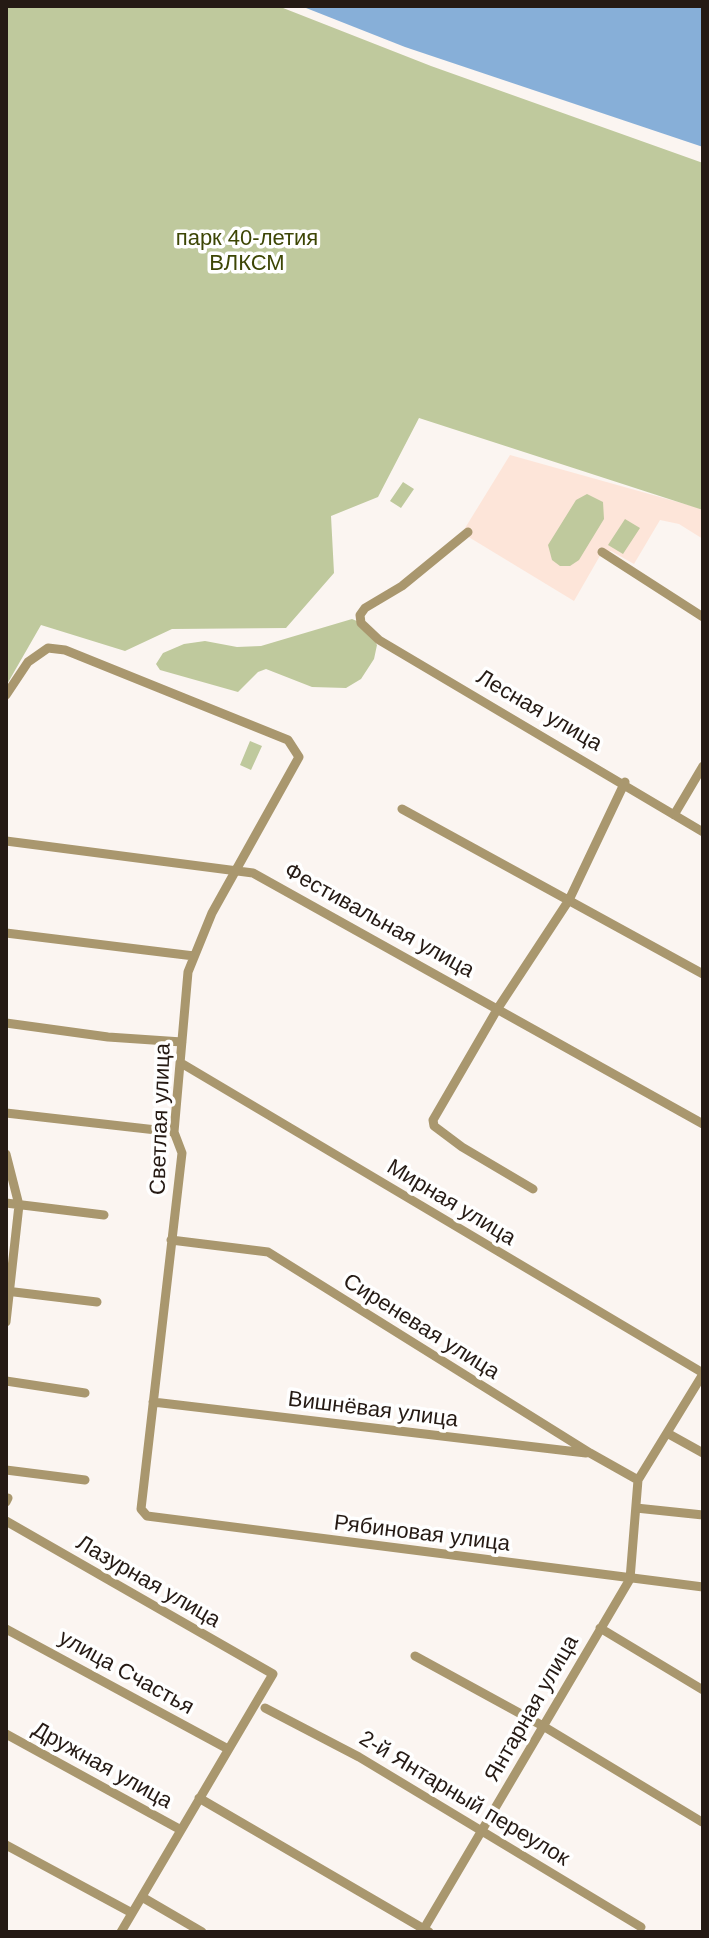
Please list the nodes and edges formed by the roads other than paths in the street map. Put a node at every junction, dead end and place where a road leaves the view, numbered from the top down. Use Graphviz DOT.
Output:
graph roads {
  1 [pos="468,532"];
  2 [pos="602,552"];
  3 [pos="703,617"];
  4 [pos="6,695"];
  5 [pos="703,766"];
  6 [pos="625,782"];
  7 [pos="402,809"];
  8 [pos="674,815"];
  9 [pos="703,832"];
  10 [pos="6,841"];
  11 [pos="238,868"];
  12 [pos="569,900"];
  13 [pos="6,933"];
  14 [pos="194,956"];
  15 [pos="703,974"];
  16 [pos="498,1008"];
  17 [pos="6,1023"];
  18 [pos="182,1042"];
  19 [pos="181,1063"];
  20 [pos="6,1113"];
  21 [pos="703,1124"];
  22 [pos="174,1132"];
  23 [pos="6,1154"];
  24 [pos="533,1189"];
  25 [pos="6,1203"];
  26 [pos="19,1205"];
  27 [pos="104,1215"];
  28 [pos="171,1240"];
  29 [pos="8,1291"];
  30 [pos="97,1302"];
  31 [pos="6,1322"];
  32 [pos="703,1374"];
  33 [pos="6,1381"];
  34 [pos="85,1393"];
  35 [pos="153,1402"];
  36 [pos="667,1433"];
  37 [pos="590,1453"];
  38 [pos="703,1453"];
  39 [pos="6,1470"];
  40 [pos="85,1480"];
  41 [pos="638,1480"];
  42 [pos="636,1508"];
  43 [pos="141,1509"];
  44 [pos="703,1515"];
  45 [pos="6,1521"];
  46 [pos="630,1579"];
  47 [pos="703,1587"];
  48 [pos="600,1628"];
  49 [pos="6,1629"];
  50 [pos="415,1656"];
  51 [pos="703,1690"];
  52 [pos="265,1708"];
  53 [pos="543,1726"];
  54 [pos="6,1734"];
  55 [pos="228,1749"];
  56 [pos="199,1798"];
  57 [pos="702,1822"];
  58 [pos="482,1829"];
  59 [pos="181,1830"];
  60 [pos="6,1845"];
  61 [pos="142,1897"];
  62 [pos="132,1913"];
  63 [pos="641,1927"];
  64 [pos="425,1931"];
  65 [pos="121,1932"];
  66 [pos="202,1932"];
  1 -- 6 [label="street, Лесная улица"];
  2 -- 3 [label="street"];
  4 -- 11 [label="street, Светлая улица"];
  5 -- 8 [label="street"];
  6 -- 8 [label="street, Лесная улица"];
  6 -- 12 [label="street"];
  7 -- 12 [label="street"];
  8 -- 9 [label="street, Лесная улица"];
  10 -- 11 [label="street, Фестивальная улица"];
  11 -- 14 [label="street, Светлая улица"];
  11 -- 16 [label="street, Фестивальная улица"];
  12 -- 15 [label="street"];
  12 -- 16 [label="street"];
  13 -- 14 [label="street"];
  14 -- 18 [label="street, Светлая улица"];
  16 -- 21 [label="street, Фестивальная улица"];
  16 -- 24 [label="street"];
  17 -- 18 [label="street"];
  18 -- 19 [label="street, Светлая улица"];
  19 -- 22 [label="street, Светлая улица"];
  19 -- 32 [label="street, Мирная улица"];
  20 -- 22 [label="street"];
  22 -- 28 [label="street, Светлая улица"];
  23 -- 26 [label="street"];
  25 -- 26 [label="street"];
  26 -- 27 [label="street"];
  26 -- 29 [label="street"];
  28 -- 35 [label="street, Светлая улица"];
  28 -- 37 [label="street, Сиреневая улица"];
  29 -- 30 [label="street"];
  29 -- 31 [label="street"];
  32 -- 36 [label="street"];
  33 -- 34 [label="street"];
  35 -- 37 [label="street, Вишнёвая улица"];
  35 -- 43 [label="street, Светлая улица"];
  36 -- 38 [label="street"];
  36 -- 41 [label="street"];
  37 -- 41 [label="street, Сиреневая улица"];
  39 -- 40 [label="street"];
  41 -- 42 [label="street"];
  42 -- 44 [label="street"];
  42 -- 46 [label="street"];
  43 -- 46 [label="street, Рябиновая улица"];
  45 -- 55 [label="street, Лазурная улица"];
  46 -- 47 [label="street, Рябиновая улица"];
  46 -- 48 [label="street, Янтарная улица"];
  48 -- 51 [label="street, Янтарная улица"];
  48 -- 53 [label="street, Янтарная улица"];
  49 -- 55 [label="street, улица Счастья"];
  50 -- 53 [label="street"];
  52 -- 58 [label="street, 2-й Янтарный переулок"];
  53 -- 57 [label="street"];
  53 -- 58 [label="street, Янтарная улица"];
  54 -- 59 [label="street, Дружная улица"];
  55 -- 56 [label="street"];
  56 -- 59 [label="street"];
  56 -- 64 [label="street"];
  58 -- 63 [label="street, 2-й Янтарный переулок"];
  58 -- 64 [label="street, Янтарная улица"];
  59 -- 61 [label="street"];
  60 -- 62 [label="street"];
  61 -- 62 [label="street"];
  61 -- 66 [label="street"];
  62 -- 65 [label="street"];
}
